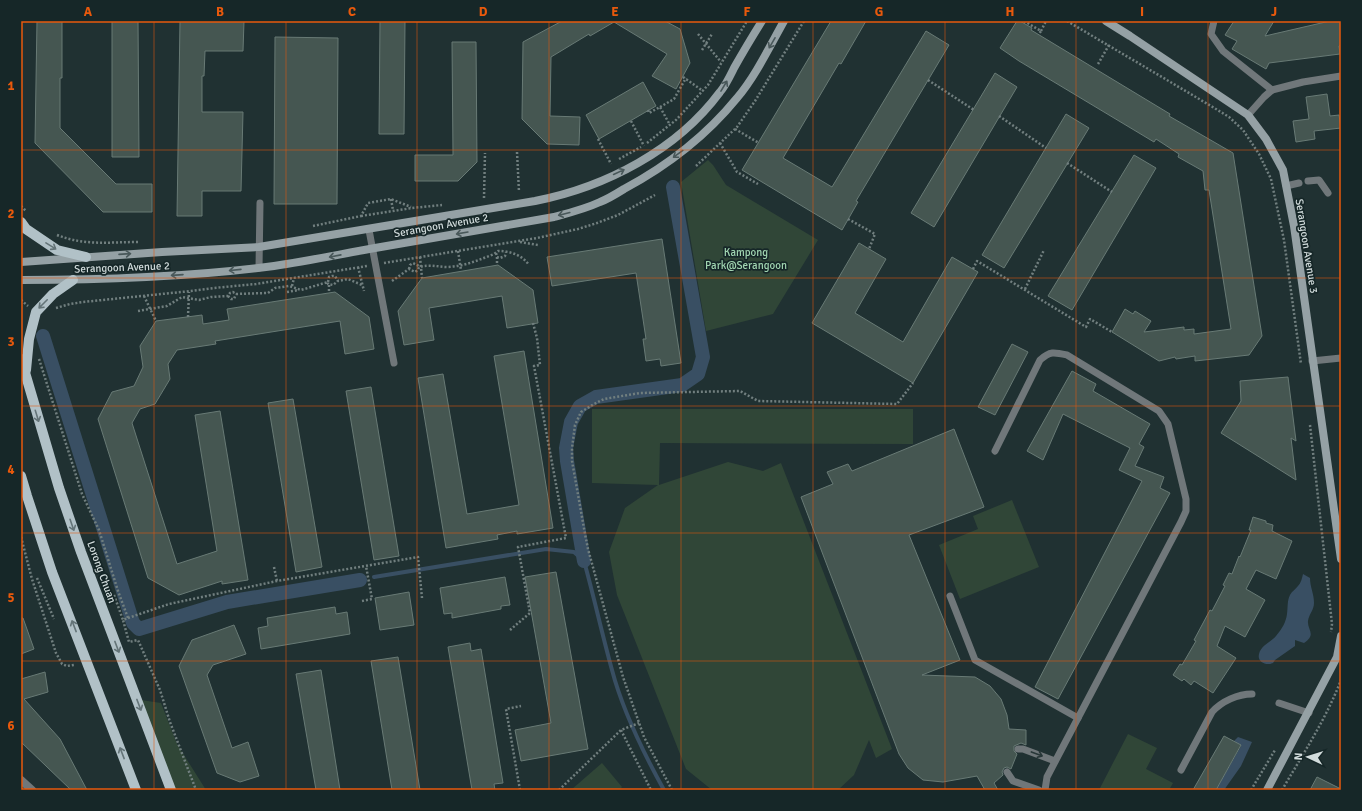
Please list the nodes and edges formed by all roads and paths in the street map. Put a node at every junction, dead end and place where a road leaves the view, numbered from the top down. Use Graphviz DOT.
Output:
graph roads {
  1 [pos="747,21"];
  2 [pos="762,21"];
  3 [pos="784,21"];
  4 [pos="804,21"];
  5 [pos="1024,21"];
  6 [pos="1046,21"];
  7 [pos="1068,21"];
  8 [pos="1106,21"];
  9 [pos="1214,21"];
  10 [pos="1041,31"];
  11 [pos="698,34"];
  12 [pos="712,34"];
  13 [pos="1039,34"];
  14 [pos="706,44"];
  15 [pos="1109,45"];
  16 [pos="702,50"];
  17 [pos="721,62"];
  18 [pos="1098,64"];
  19 [pos="1341,76"];
  20 [pos="928,80"];
  21 [pos="1272,90"];
  22 [pos="703,91"];
  23 [pos="660,107"];
  24 [pos="648,110"];
  25 [pos="974,110"];
  26 [pos="1248,115"];
  27 [pos="999,116"];
  28 [pos="631,121"];
  29 [pos="670,125"];
  30 [pos="735,129"];
  31 [pos="598,139"];
  32 [pos="720,143"];
  33 [pos="759,143"];
  34 [pos="644,146"];
  35 [pos="1046,148"];
  36 [pos="485,152"];
  37 [pos="517,152"];
  38 [pos="1067,163"];
  39 [pos="611,164"];
  40 [pos="696,166"];
  41 [pos="604,167"];
  42 [pos="1308,181"];
  43 [pos="1299,183"];
  44 [pos="758,184"];
  45 [pos="1286,186"];
  46 [pos="526,191"];
  47 [pos="519,192"];
  48 [pos="1112,192"];
  49 [pos="513,193"];
  50 [pos="1328,193"];
  51 [pos="655,195"];
  52 [pos="489,197"];
  53 [pos="484,198"];
  54 [pos="391,199"];
  55 [pos="478,199"];
  56 [pos="260,203"];
  57 [pos="444,204"];
  58 [pos="21,206"];
  59 [pos="412,208"];
  60 [pos="393,210"];
  61 [pos="30,215"];
  62 [pos="361,216"];
  63 [pos="848,219"];
  64 [pos="21,222"];
  65 [pos="308,227"];
  66 [pos="369,230"];
  67 [pos="53,233"];
  68 [pos="518,241"];
  69 [pos="138,242"];
  70 [pos="538,245"];
  71 [pos="259,247"];
  72 [pos="373,248"];
  73 [pos="869,249"];
  74 [pos="1044,250"];
  75 [pos="458,251"];
  76 [pos="506,252"];
  77 [pos="496,253"];
  78 [pos="86,257"];
  79 [pos="420,257"];
  80 [pos="497,257"];
  81 [pos="21,262"];
  82 [pos="376,264"];
  83 [pos="497,265"];
  84 [pos="529,265"];
  85 [pos="420,266"];
  86 [pos="461,266"];
  87 [pos="259,268"];
  88 [pos="358,268"];
  89 [pos="973,269"];
  90 [pos="409,270"];
  91 [pos="461,270"];
  92 [pos="294,278"];
  93 [pos="422,278"];
  94 [pos="21,280"];
  95 [pos="73,280"];
  96 [pos="280,280"];
  97 [pos="338,281"];
  98 [pos="392,281"];
  99 [pos="328,283"];
  100 [pos="362,285"];
  101 [pos="231,286"];
  102 [pos="292,286"];
  103 [pos="280,287"];
  104 [pos="1025,289"];
  105 [pos="300,290"];
  106 [pos="364,291"];
  107 [pos="189,292"];
  108 [pos="232,292"];
  109 [pos="287,292"];
  110 [pos="329,293"];
  111 [pos="236,294"];
  112 [pos="144,296"];
  113 [pos="228,296"];
  114 [pos="188,298"];
  115 [pos="150,309"];
  116 [pos="53,310"];
  117 [pos="138,311"];
  118 [pos="188,317"];
  119 [pos="156,321"];
  120 [pos="532,323"];
  121 [pos="1112,332"];
  122 [pos="37,353"];
  123 [pos="1341,358"];
  124 [pos="21,359"];
  125 [pos="1312,361"];
  126 [pos="394,363"];
  127 [pos="1302,368"];
  128 [pos="26,378"];
  129 [pos="913,383"];
  130 [pos="1310,420"];
  131 [pos="995,451"];
  132 [pos="21,476"];
  133 [pos="21,485"];
  134 [pos="27,496"];
  135 [pos="21,537"];
  136 [pos="104,544"];
  137 [pos="98,546"];
  138 [pos="1341,559"];
  139 [pos="366,566"];
  140 [pos="274,567"];
  141 [pos="32,579"];
  142 [pos="276,581"];
  143 [pos="114,595"];
  144 [pos="950,596"];
  145 [pos="422,598"];
  146 [pos="362,601"];
  147 [pos="128,618"];
  148 [pos="54,619"];
  149 [pos="123,620"];
  150 [pos="510,630"];
  151 [pos="1341,636"];
  152 [pos="1329,639"];
  153 [pos="74,665"];
  154 [pos="1341,680"];
  155 [pos="1252,694"];
  156 [pos="1279,703"];
  157 [pos="521,706"];
  158 [pos="1309,712"];
  159 [pos="1078,718"];
  160 [pos="639,723"];
  161 [pos="621,730"];
  162 [pos="1278,743"];
  163 [pos="1018,750"];
  164 [pos="1055,761"];
  165 [pos="1181,770"];
  166 [pos="1007,772"];
  167 [pos="21,780"];
  168 [pos="32,790"];
  169 [pos="136,790"];
  170 [pos="171,790"];
  171 [pos="196,790"];
  172 [pos="520,790"];
  173 [pos="559,790"];
  174 [pos="651,790"];
  175 [pos="672,790"];
  176 [pos="1039,790"];
  177 [pos="1045,790"];
  178 [pos="1251,790"];
  179 [pos="1267,790"];
  180 [pos="1282,790"];
  1 -- 17 [label="path"];
  66 -- 2 [label="main road, Serangoon Avenue 2, one-way"];
  3 -- 72 [label="main road, Serangoon Avenue 2, one-way"];
  4 -- 30 [label="path"];
  5 -- 10 [label="path"];
  6 -- 10 [label="path"];
  7 -- 15 [label="path"];
  8 -- 26 [label="main road, Serangoon Avenue 3"];
  9 -- 21 [label="lane"];
  10 -- 13 [label="path"];
  11 -- 14 [label="path"];
  12 -- 14 [label="path"];
  14 -- 16 [label="path"];
  14 -- 17 [label="path"];
  15 -- 18 [label="path"];
  15 -- 127 [label="path"];
  17 -- 22 [label="path"];
  19 -- 21 [label="lane"];
  20 -- 25 [label="path"];
  21 -- 26 [label="lane"];
  22 -- 23 [label="path"];
  22 -- 29 [label="path"];
  23 -- 24 [label="path"];
  23 -- 29 [label="path"];
  26 -- 45 [label="main road, Serangoon Avenue 3"];
  27 -- 35 [label="path"];
  28 -- 34 [label="path"];
  29 -- 34 [label="path"];
  30 -- 32 [label="path"];
  30 -- 33 [label="path"];
  31 -- 39 [label="path"];
  32 -- 40 [label="path"];
  32 -- 44 [label="path"];
  34 -- 39 [label="path"];
  36 -- 53 [label="path"];
  37 -- 47 [label="path"];
  38 -- 48 [label="path"];
  39 -- 41 [label="path"];
  42 -- 50 [label="lane"];
  43 -- 45 [label="lane"];
  45 -- 125 [label="main road, Serangoon Avenue 3"];
  46 -- 47 [label="path"];
  47 -- 49 [label="path"];
  51 -- 68 [label="path"];
  52 -- 53 [label="path"];
  53 -- 55 [label="path"];
  54 -- 59 [label="path"];
  54 -- 60 [label="path"];
  54 -- 62 [label="path"];
  56 -- 71 [label="lane"];
  57 -- 59 [label="path"];
  58 -- 61 [label="path"];
  59 -- 60 [label="path"];
  60 -- 62 [label="path"];
  62 -- 65 [label="path"];
  63 -- 73 [label="path"];
  64 -- 78 [label="main road, one-way"];
  66 -- 71 [label="main road, Serangoon Avenue 2"];
  66 -- 72 [label="lane"];
  67 -- 69 [label="path"];
  68 -- 70 [label="path"];
  68 -- 75 [label="path"];
  78 -- 71 [label="main road, Serangoon Avenue 2, one-way"];
  71 -- 87 [label="lane"];
  72 -- 82 [label="lane"];
  72 -- 87 [label="main road, Serangoon Avenue 2, one-way"];
  74 -- 104 [label="path"];
  75 -- 79 [label="path"];
  75 -- 86 [label="path"];
  76 -- 77 [label="path"];
  76 -- 80 [label="path"];
  76 -- 84 [label="path"];
  77 -- 80 [label="path"];
  77 -- 86 [label="path"];
  78 -- 81 [label="main road, Serangoon Avenue 2"];
  79 -- 82 [label="path"];
  79 -- 85 [label="path"];
  80 -- 83 [label="path"];
  82 -- 88 [label="path"];
  82 -- 126 [label="lane"];
  85 -- 86 [label="path"];
  85 -- 90 [label="path"];
  85 -- 90 [label="path"];
  85 -- 93 [label="path"];
  86 -- 91 [label="path"];
  87 -- 95 [label="main road, Serangoon Avenue 2, one-way"];
  88 -- 92 [label="path"];
  88 -- 100 [label="path"];
  89 -- 104 [label="path"];
  90 -- 98 [label="path"];
  92 -- 96 [label="path"];
  92 -- 102 [label="path"];
  94 -- 95 [label="main road, Serangoon Avenue 2"];
  95 -- 128 [label="main road, one-way"];
  96 -- 101 [label="path"];
  96 -- 103 [label="path"];
  97 -- 99 [label="path"];
  97 -- 99 [label="path"];
  97 -- 100 [label="path"];
  99 -- 105 [label="path"];
  99 -- 110 [label="path"];
  100 -- 106 [label="path"];
  101 -- 107 [label="path"];
  101 -- 108 [label="path"];
  102 -- 103 [label="path"];
  102 -- 105 [label="path"];
  103 -- 111 [label="path"];
  104 -- 121 [label="path"];
  105 -- 109 [label="path"];
  107 -- 112 [label="path"];
  107 -- 114 [label="path"];
  108 -- 111 [label="path"];
  108 -- 113 [label="path"];
  111 -- 113 [label="path"];
  112 -- 115 [label="path"];
  112 -- 116 [label="path"];
  113 -- 114 [label="path"];
  114 -- 115 [label="path"];
  114 -- 118 [label="path"];
  115 -- 117 [label="path"];
  115 -- 119 [label="path"];
  120 -- 150 [label="path"];
  122 -- 136 [label="path"];
  123 -- 125 [label="lane"];
  124 -- 128 [label="main road, Lorong Chuan"];
  125 -- 138 [label="main road, Serangoon Avenue 3"];
  128 -- 170 [label="main road, Lorong Chuan, one-way"];
  129 -- 160 [label="path"];
  130 -- 152 [label="path"];
  131 -- 159 [label="lane"];
  132 -- 134 [label="main road"];
  133 -- 134 [label="main road"];
  169 -- 134 [label="main road, one-way"];
  135 -- 141 [label="path"];
  136 -- 137 [label="path"];
  136 -- 147 [label="path"];
  139 -- 142 [label="path"];
  139 -- 145 [label="path"];
  139 -- 146 [label="path"];
  140 -- 142 [label="path"];
  141 -- 148 [label="path"];
  141 -- 153 [label="path"];
  142 -- 147 [label="path"];
  143 -- 149 [label="path"];
  144 -- 159 [label="lane"];
  147 -- 149 [label="path"];
  149 -- 171 [label="path"];
  151 -- 158 [label="main road"];
  154 -- 180 [label="path"];
  155 -- 165 [label="lane"];
  156 -- 158 [label="lane"];
  157 -- 172 [label="path"];
  158 -- 179 [label="main road"];
  159 -- 164 [label="lane"];
  160 -- 161 [label="path"];
  160 -- 175 [label="path"];
  161 -- 173 [label="path"];
  161 -- 174 [label="path"];
  162 -- 178 [label="path"];
  163 -- 164 [label="lane, one-way"];
  164 -- 177 [label="lane"];
  166 -- 176 [label="lane"];
  167 -- 168 [label="street"];
}
